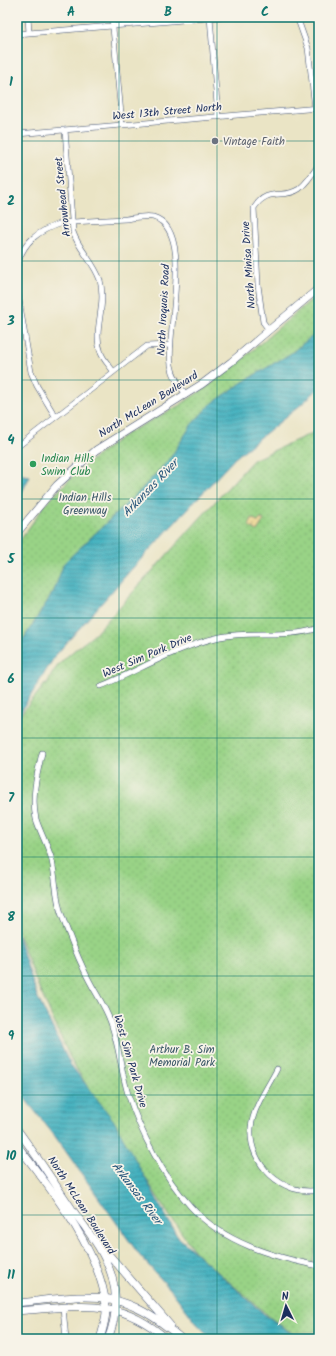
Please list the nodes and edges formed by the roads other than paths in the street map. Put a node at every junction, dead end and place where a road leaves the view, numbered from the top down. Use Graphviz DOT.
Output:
graph roads {
  1 [pos="28,17"];
  2 [pos="112,17"];
  3 [pos="220,17"];
  4 [pos="297,17"];
  5 [pos="210,18"];
  6 [pos="113,26"];
  7 [pos="17,34"];
  8 [pos="29,34"];
  9 [pos="317,108"];
  10 [pos="218,117"];
  11 [pos="122,125"];
  12 [pos="65,130"];
  13 [pos="17,134"];
  14 [pos="319,164"];
  15 [pos="72,222"];
  16 [pos="17,267"];
  17 [pos="17,288"];
  18 [pos="319,288"];
  19 [pos="269,330"];
  20 [pos="171,345"];
  21 [pos="113,371"];
  22 [pos="186,395"];
  23 [pos="55,416"];
  24 [pos="17,447"];
  25 [pos="17,533"];
  26 [pos="319,628"];
  27 [pos="101,686"];
  28 [pos="42,753"];
  29 [pos="277,1069"];
  30 [pos="17,1129"];
  31 [pos="17,1145"];
  32 [pos="319,1190"];
  33 [pos="90,1233"];
  34 [pos="319,1266"];
  35 [pos="105,1297"];
  36 [pos="116,1299"];
  37 [pos="17,1303"];
  38 [pos="106,1307"];
  39 [pos="63,1308"];
  40 [pos="116,1309"];
  41 [pos="17,1311"];
  42 [pos="181,1338"];
  43 [pos="66,1339"];
  44 [pos="100,1339"];
  45 [pos="108,1339"];
  46 [pos="167,1339"];
  1 -- 8 [label="street"];
  2 -- 6 [label="street"];
  3 -- 5 [label="street"];
  4 -- 9 [label="street"];
  5 -- 6 [label="street"];
  5 -- 10 [label="street"];
  6 -- 8 [label="street"];
  6 -- 11 [label="street"];
  7 -- 8 [label="street"];
  9 -- 10 [label="street, West 13th Street North"];
  10 -- 11 [label="street, West 13th Street North"];
  11 -- 12 [label="street, West 13th Street North"];
  12 -- 13 [label="street, West 13th Street North"];
  12 -- 15 [label="street, Arrowhead Street"];
  14 -- 19 [label="street, North Minisa Drive"];
  15 -- 16 [label="street, North Iroquois Road"];
  15 -- 20 [label="street, North Iroquois Road"];
  15 -- 21 [label="street, Arrowhead Street"];
  17 -- 23 [label="street"];
  18 -- 19 [label="main road, North McLean Boulevard"];
  19 -- 22 [label="main road, North McLean Boulevard"];
  20 -- 21 [label="street"];
  20 -- 22 [label="street, North Iroquois Road"];
  21 -- 23 [label="street"];
  22 -- 25 [label="main road, North McLean Boulevard"];
  23 -- 24 [label="street"];
  26 -- 27 [label="street, West Sim Park Drive"];
  28 -- 34 [label="street, West Sim Park Drive"];
  29 -- 32 [label="street"];
  30 -- 33 [label="main road, North McLean Boulevard"];
  31 -- 35 [label="main road, North McLean Boulevard"];
  33 -- 36 [label="main road, North McLean Boulevard"];
  33 -- 42 [label="main road"];
  35 -- 36 [label="main road"];
  35 -- 37 [label="main road"];
  35 -- 38 [label="main road, North McLean Boulevard"];
  36 -- 40 [label="main road, North McLean Boulevard"];
  36 -- 42 [label="main road"];
  38 -- 39 [label="main road"];
  38 -- 40 [label="main road"];
  38 -- 44 [label="main road, North McLean Boulevard"];
  39 -- 41 [label="main road"];
  39 -- 43 [label="street"];
  40 -- 45 [label="main road, North McLean Boulevard"];
  40 -- 46 [label="main road"];
}
